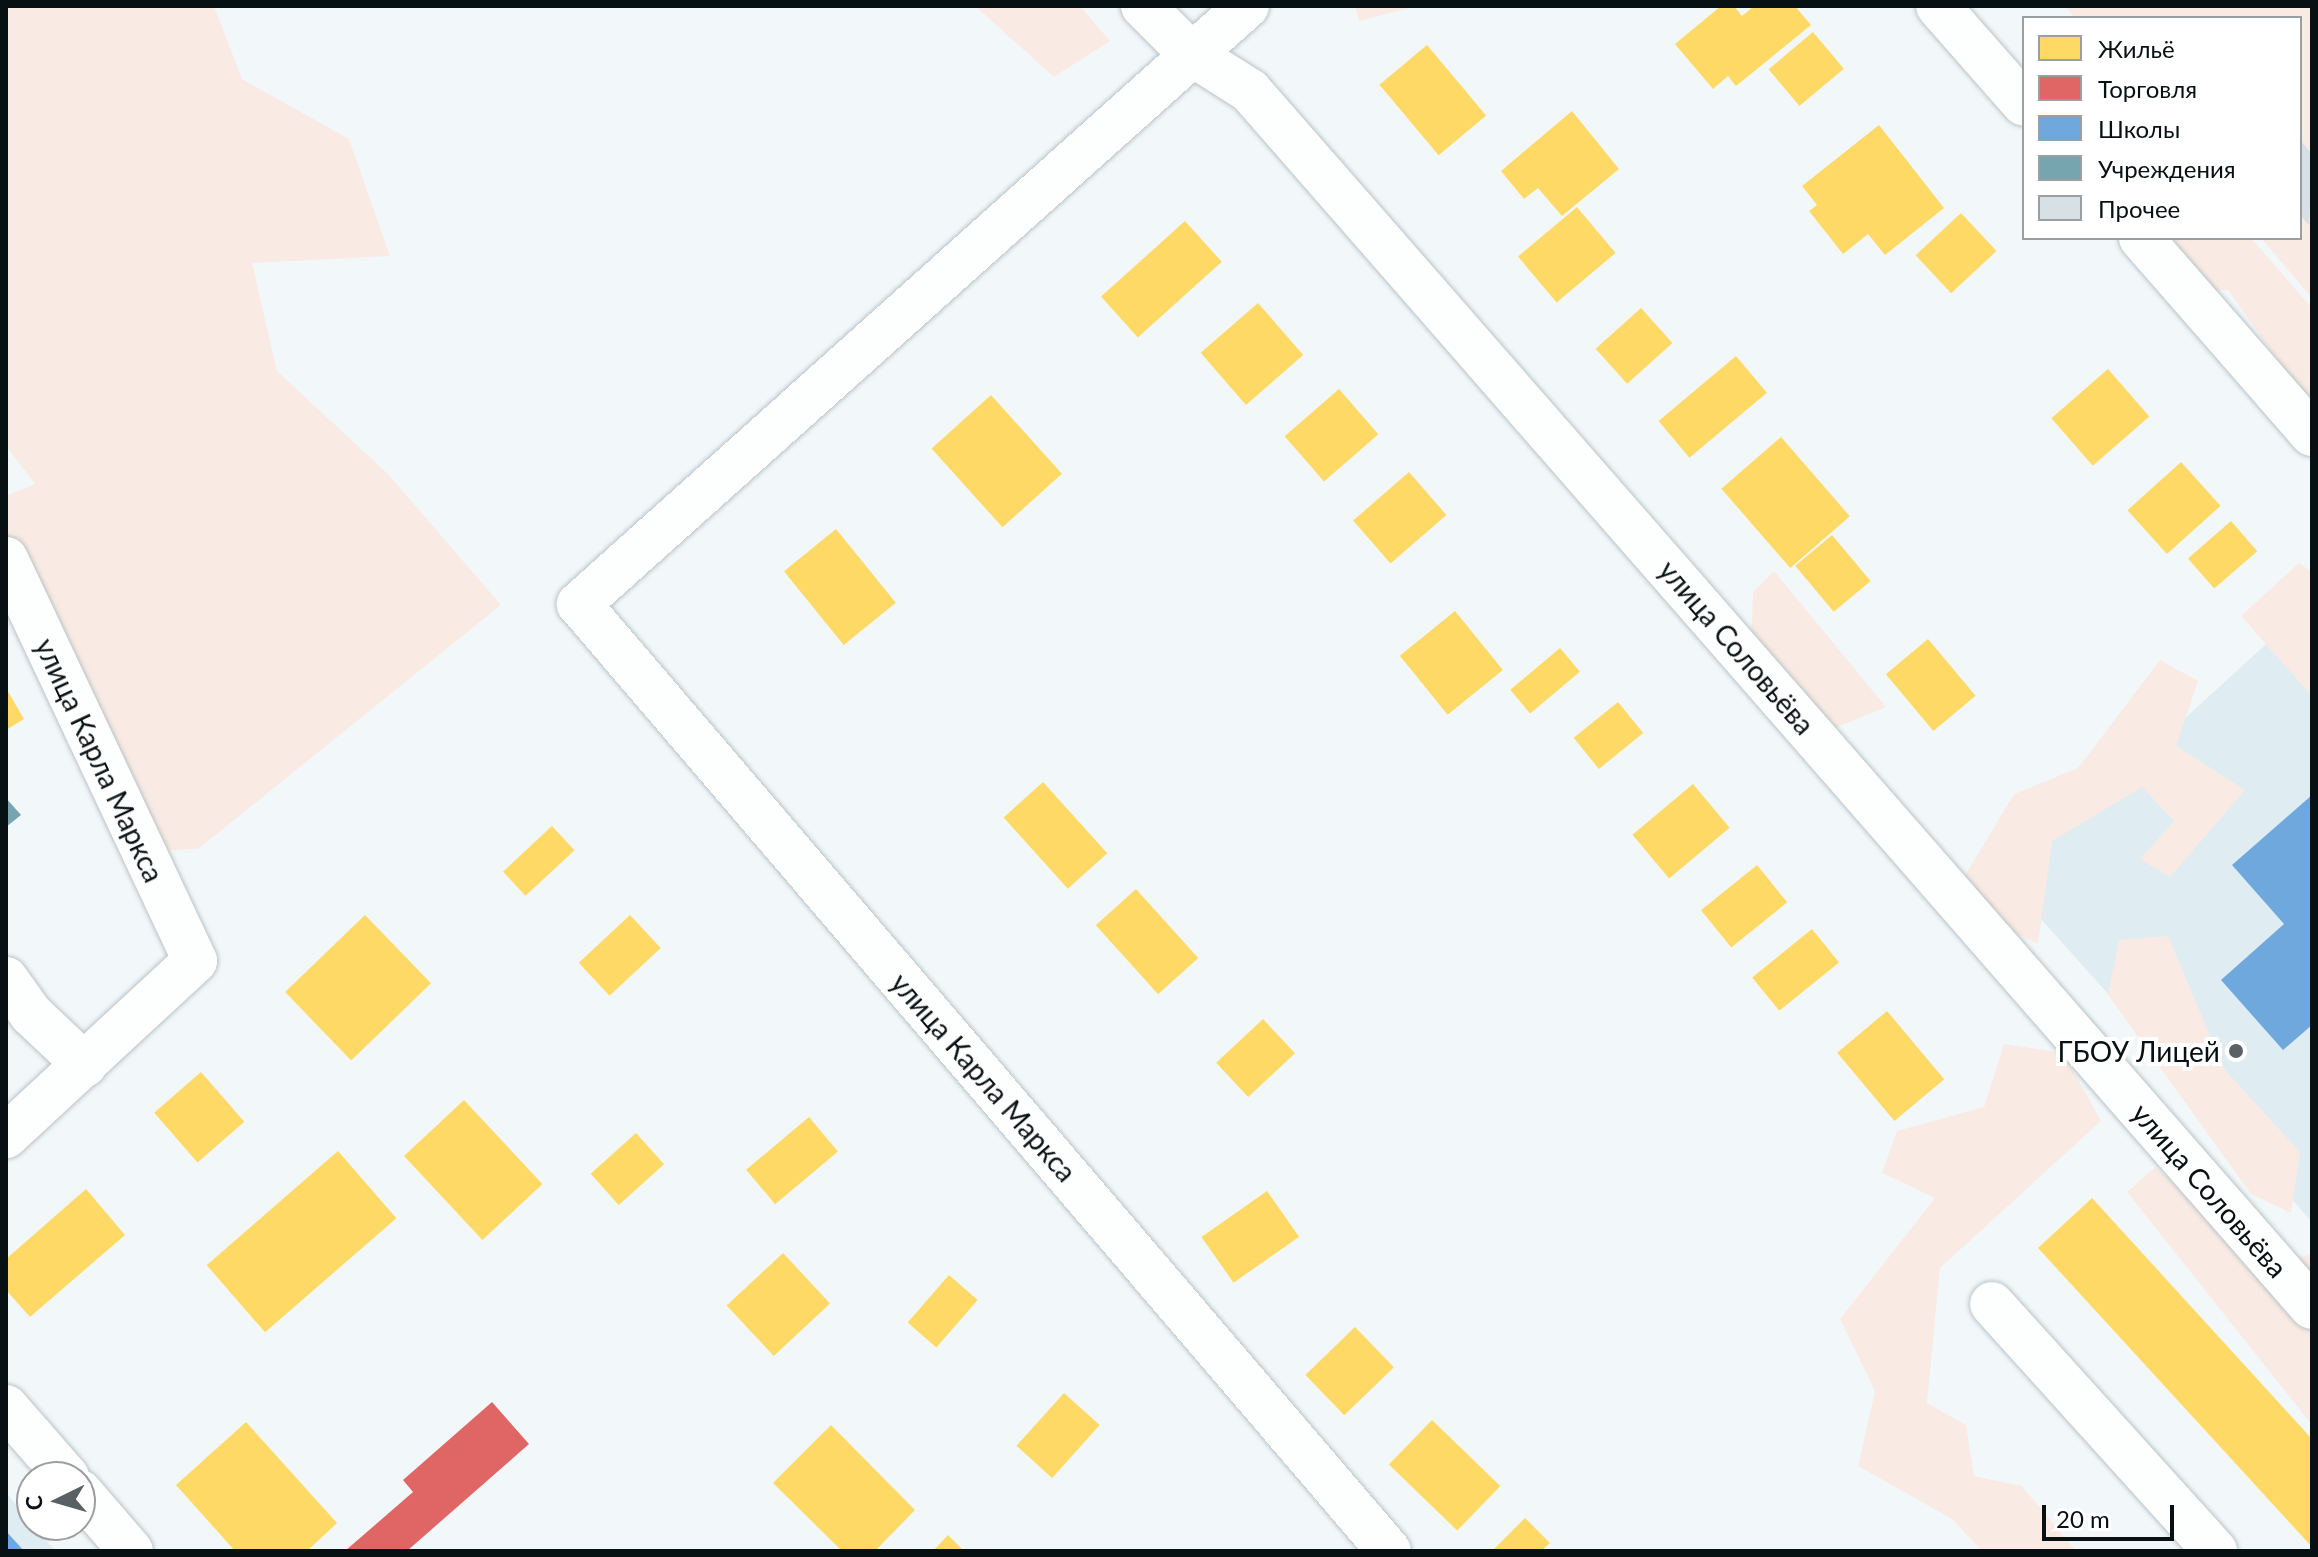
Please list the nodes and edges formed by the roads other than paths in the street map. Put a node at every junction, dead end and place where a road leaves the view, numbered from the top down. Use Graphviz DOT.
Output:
graph roads {
  1 [pos="1143,6"];
  2 [pos="1247,6"];
  3 [pos="1938,6"];
  4 [pos="1190,53"];
  5 [pos="2022,102"];
  6 [pos="2143,240"];
  7 [pos="2312,434"];
  8 [pos="6,559"];
  9 [pos="6,979"];
  10 [pos="85,1065"];
  11 [pos="6,1136"];
  12 [pos="1992,1304"];
  13 [pos="2312,1307"];
  14 [pos="6,1407"];
  15 [pos="53,1461"];
  16 [pos="96,1511"];
  17 [pos="131,1551"];
  18 [pos="1389,1551"];
  19 [pos="2215,1551"];
  1 -- 4 [label="street, улица Соловьёва"];
  2 -- 4 [label="street"];
  3 -- 5 [label="street"];
  4 -- 13 [label="street, улица Соловьёва"];
  4 -- 18 [label="street, улица Карла Маркса"];
  6 -- 7 [label="street"];
  8 -- 10 [label="street, улица Карла Маркса"];
  9 -- 10 [label="street"];
  10 -- 11 [label="street"];
  12 -- 19 [label="street"];
  14 -- 15 [label="street"];
  16 -- 17 [label="street"];
}
